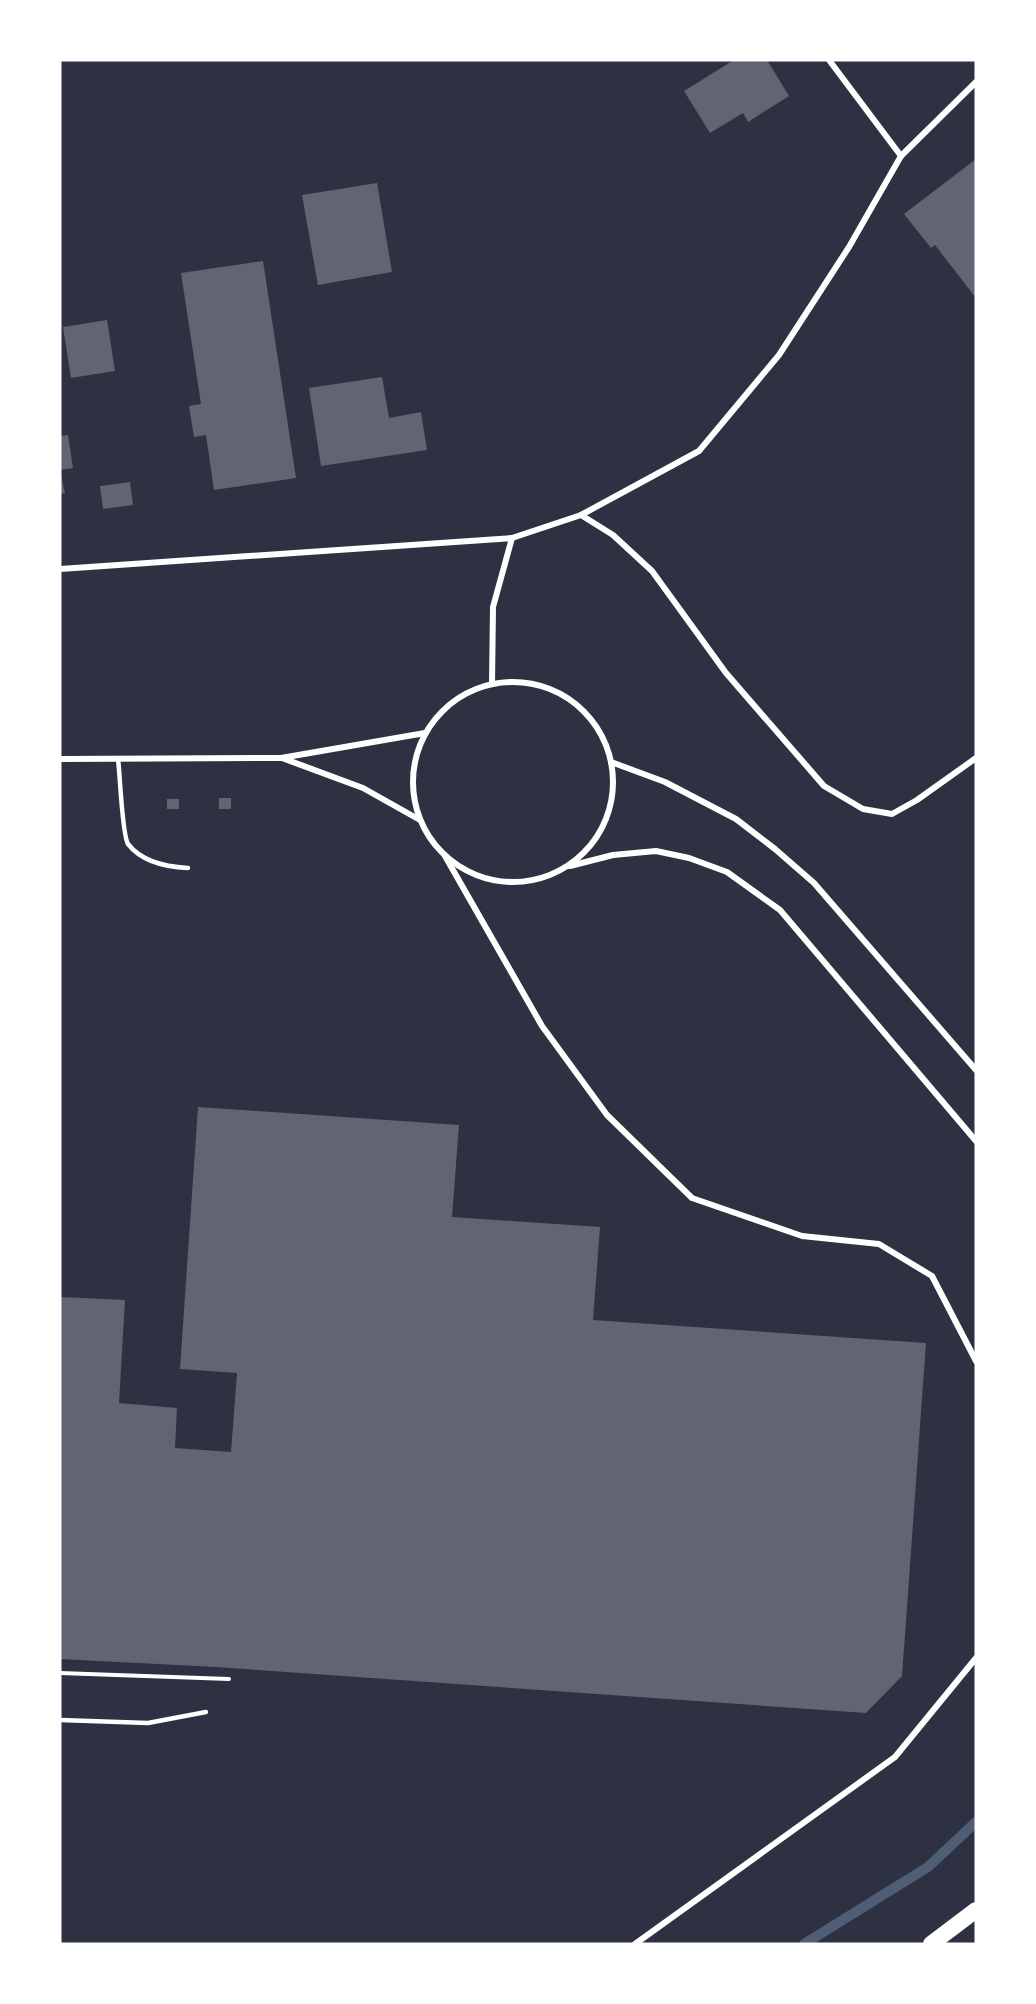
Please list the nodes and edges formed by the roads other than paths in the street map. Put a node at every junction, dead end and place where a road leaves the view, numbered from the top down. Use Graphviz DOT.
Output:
graph roads {
  1 [pos="829,60"];
  2 [pos="976,82"];
  3 [pos="901,156"];
  4 [pos="581,515"];
  5 [pos="512,538"];
  6 [pos="60,569"];
  7 [pos="492,684"];
  8 [pos="425,733"];
  9 [pos="281,758"];
  10 [pos="976,758"];
  11 [pos="60,759"];
  12 [pos="118,759"];
  13 [pos="611,762"];
  14 [pos="420,820"];
  15 [pos="444,856"];
  16 [pos="567,867"];
  17 [pos="188,868"];
  18 [pos="976,1070"];
  19 [pos="976,1141"];
  20 [pos="976,1361"];
  21 [pos="976,1658"];
  22 [pos="206,1712"];
  23 [pos="60,1720"];
  24 [pos="976,1910"];
  25 [pos="635,1944"];
  26 [pos="931,1944"];
  1 -- 3 [label="street"];
  2 -- 3 [label="street"];
  3 -- 4 [label="street"];
  4 -- 5 [label="street"];
  4 -- 10 [label="street"];
  5 -- 6 [label="street"];
  5 -- 7 [label="street"];
  7 -- 8 [label="street"];
  7 -- 13 [label="street"];
  8 -- 9 [label="street"];
  8 -- 14 [label="street"];
  9 -- 12 [label="street"];
  9 -- 14 [label="street"];
  11 -- 12 [label="street"];
  12 -- 17 [label="lane"];
  13 -- 16 [label="street"];
  13 -- 18 [label="street"];
  14 -- 15 [label="street"];
  15 -- 16 [label="street"];
  15 -- 20 [label="street"];
  16 -- 19 [label="street"];
  21 -- 25 [label="street"];
  22 -- 23 [label="lane"];
  24 -- 26 [label="highway"];
}
